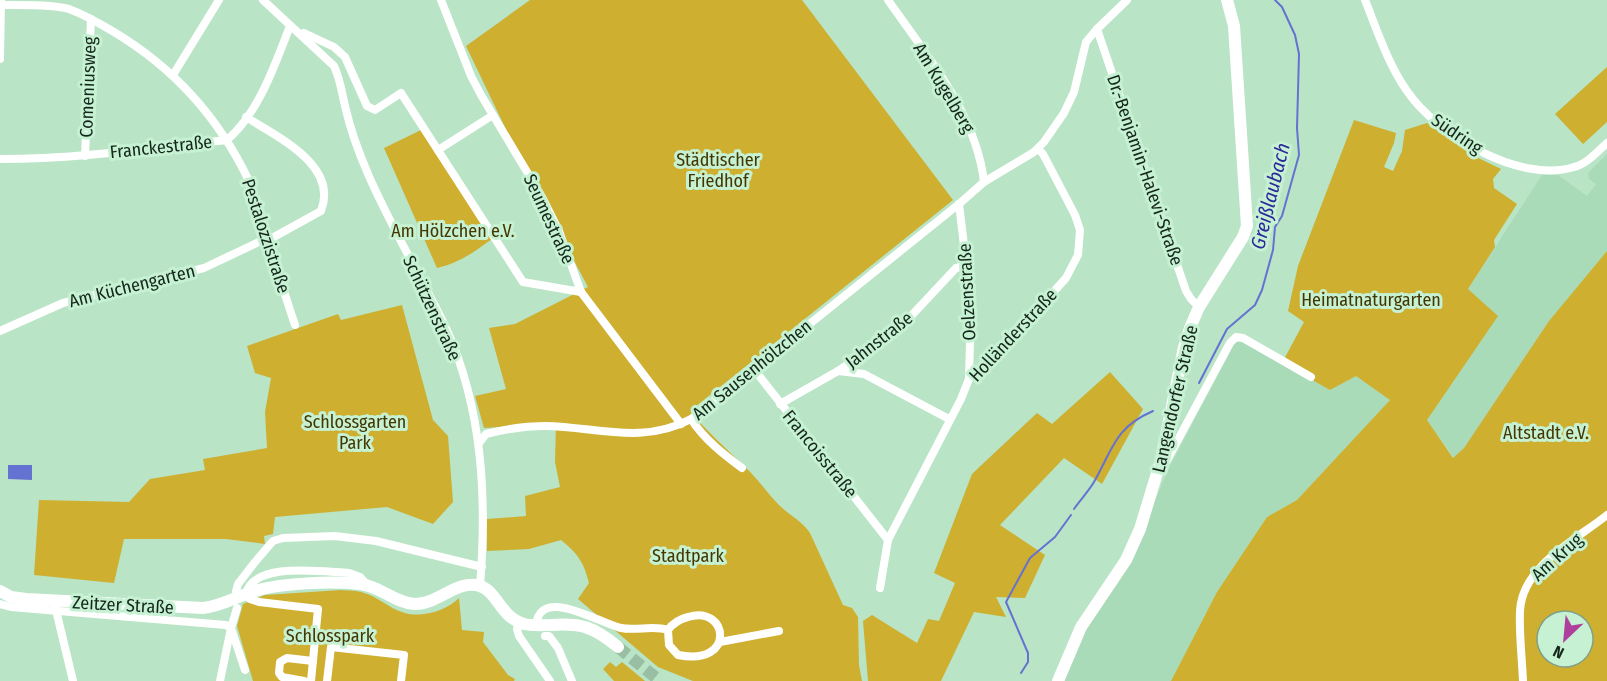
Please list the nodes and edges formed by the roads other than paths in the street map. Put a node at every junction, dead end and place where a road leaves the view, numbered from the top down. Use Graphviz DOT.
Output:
graph roads {
  1 [pos="219,0"];
  2 [pos="263,0"];
  3 [pos="452,0"];
  4 [pos="888,0"];
  5 [pos="1127,0"];
  6 [pos="1227,0"];
  7 [pos="1365,0"];
  8 [pos="1,2"];
  9 [pos="442,3"];
  10 [pos="91,19"];
  11 [pos="290,27"];
  12 [pos="1097,28"];
  13 [pos="0,59"];
  14 [pos="173,75"];
  15 [pos="493,115"];
  16 [pos="246,117"];
  17 [pos="227,140"];
  18 [pos="1607,143"];
  19 [pos="1038,148"];
  20 [pos="438,150"];
  21 [pos="85,156"];
  22 [pos="0,159"];
  23 [pos="984,182"];
  24 [pos="959,204"];
  25 [pos="264,240"];
  26 [pos="968,265"];
  27 [pos="581,292"];
  28 [pos="1199,307"];
  29 [pos="295,325"];
  30 [pos="0,331"];
  31 [pos="753,368"];
  32 [pos="838,371"];
  33 [pos="1311,377"];
  34 [pos="969,379"];
  35 [pos="780,404"];
  36 [pos="691,419"];
  37 [pos="949,419"];
  38 [pos="681,424"];
  39 [pos="479,443"];
  40 [pos="1161,460"];
  41 [pos="741,468"];
  42 [pos="1607,514"];
  43 [pos="888,540"];
  44 [pos="482,567"];
  45 [pos="480,586"];
  46 [pos="880,588"];
  47 [pos="1,597"];
  48 [pos="240,600"];
  49 [pos="55,605"];
  50 [pos="519,622"];
  51 [pos="536,626"];
  52 [pos="231,628"];
  53 [pos="668,630"];
  54 [pos="779,631"];
  55 [pos="546,636"];
  56 [pos="720,642"];
  57 [pos="618,647"];
  58 [pos="313,661"];
  59 [pos="245,670"];
  60 [pos="73,681"];
  61 [pos="220,681"];
  62 [pos="304,681"];
  63 [pos="311,681"];
  64 [pos="327,681"];
  65 [pos="401,681"];
  66 [pos="550,681"];
  67 [pos="572,681"];
  68 [pos="1058,681"];
  69 [pos="1523,681"];
  1 -- 14 [label="street"];
  2 -- 11 [label="street, Schützenstraße"];
  3 -- 9 [label="street"];
  4 -- 23 [label="street, Am Kugelberg"];
  5 -- 12 [label="street"];
  6 -- 28 [label="main road, Langendorfer Straße"];
  7 -- 18 [label="street, Südring"];
  8 -- 10 [label="street, Pestalozzistraße"];
  8 -- 13 [label="street"];
  9 -- 15 [label="street, Seumestraße"];
  10 -- 14 [label="street, Pestalozzistraße"];
  10 -- 21 [label="street, Comeniusweg"];
  11 -- 16 [label="street, Franckestraße"];
  11 -- 20 [label="street"];
  11 -- 39 [label="street, Schützenstraße"];
  12 -- 19 [label="street"];
  12 -- 28 [label="street, Dr.-Benjamin-Halevi-Straße"];
  14 -- 17 [label="street, Pestalozzistraße"];
  15 -- 20 [label="street"];
  15 -- 27 [label="street, Seumestraße"];
  16 -- 17 [label="street, Franckestraße"];
  16 -- 25 [label="street, Am Küchengarten"];
  17 -- 21 [label="street, Franckestraße"];
  17 -- 25 [label="street, Pestalozzistraße"];
  19 -- 23 [label="street, Am Sausenhölzchen"];
  19 -- 34 [label="street, Holländerstraße"];
  20 -- 27 [label="street"];
  21 -- 22 [label="street, Franckestraße"];
  23 -- 24 [label="street, Am Sausenhölzchen"];
  24 -- 26 [label="street, Oelzenstraße"];
  24 -- 31 [label="street, Am Sausenhölzchen"];
  25 -- 29 [label="street, Pestalozzistraße"];
  25 -- 30 [label="street, Am Küchengarten"];
  26 -- 32 [label="street, Jahnstraße"];
  26 -- 34 [label="street, Oelzenstraße"];
  27 -- 38 [label="street, Seumestraße"];
  28 -- 40 [label="main road, Langendorfer Straße"];
  31 -- 35 [label="street, Francoisstraße"];
  31 -- 36 [label="street, Am Sausenhölzchen"];
  32 -- 35 [label="street, Jahnstraße"];
  32 -- 37 [label="street"];
  33 -- 40 [label="street"];
  34 -- 37 [label="street, Holländerstraße"];
  35 -- 43 [label="street, Francoisstraße"];
  36 -- 38 [label="street, Am Sausenhölzchen"];
  36 -- 41 [label="street"];
  37 -- 43 [label="street, Holländerstraße"];
  38 -- 39 [label="street, Am Sausenhölzchen"];
  39 -- 44 [label="street, Schützenstraße"];
  40 -- 68 [label="main road, Langendorfer Straße"];
  42 -- 69 [label="street, Am Krug"];
  43 -- 46 [label="street, Holländerstraße"];
  44 -- 45 [label="street, Schützenstraße"];
  44 -- 48 [label="street"];
  45 -- 48 [label="main road, Zeitzer Straße"];
  45 -- 50 [label="main road"];
  47 -- 49 [label="main road, Zeitzer Straße"];
  48 -- 49 [label="main road, Zeitzer Straße"];
  48 -- 52 [label="street"];
  48 -- 58 [label="street"];
  49 -- 52 [label="street, Zeitzer Straße"];
  49 -- 60 [label="street"];
  50 -- 51 [label="main road"];
  50 -- 66 [label="street"];
  51 -- 53 [label="street"];
  51 -- 57 [label="main road"];
  52 -- 59 [label="street"];
  52 -- 61 [label="street"];
  53 -- 56 [label="street"];
  53 -- 56 [label="street"];
  54 -- 56 [label="street"];
  55 -- 67 [label="street"];
  58 -- 62 [label="street"];
  58 -- 63 [label="street"];
  64 -- 65 [label="street"];
}
